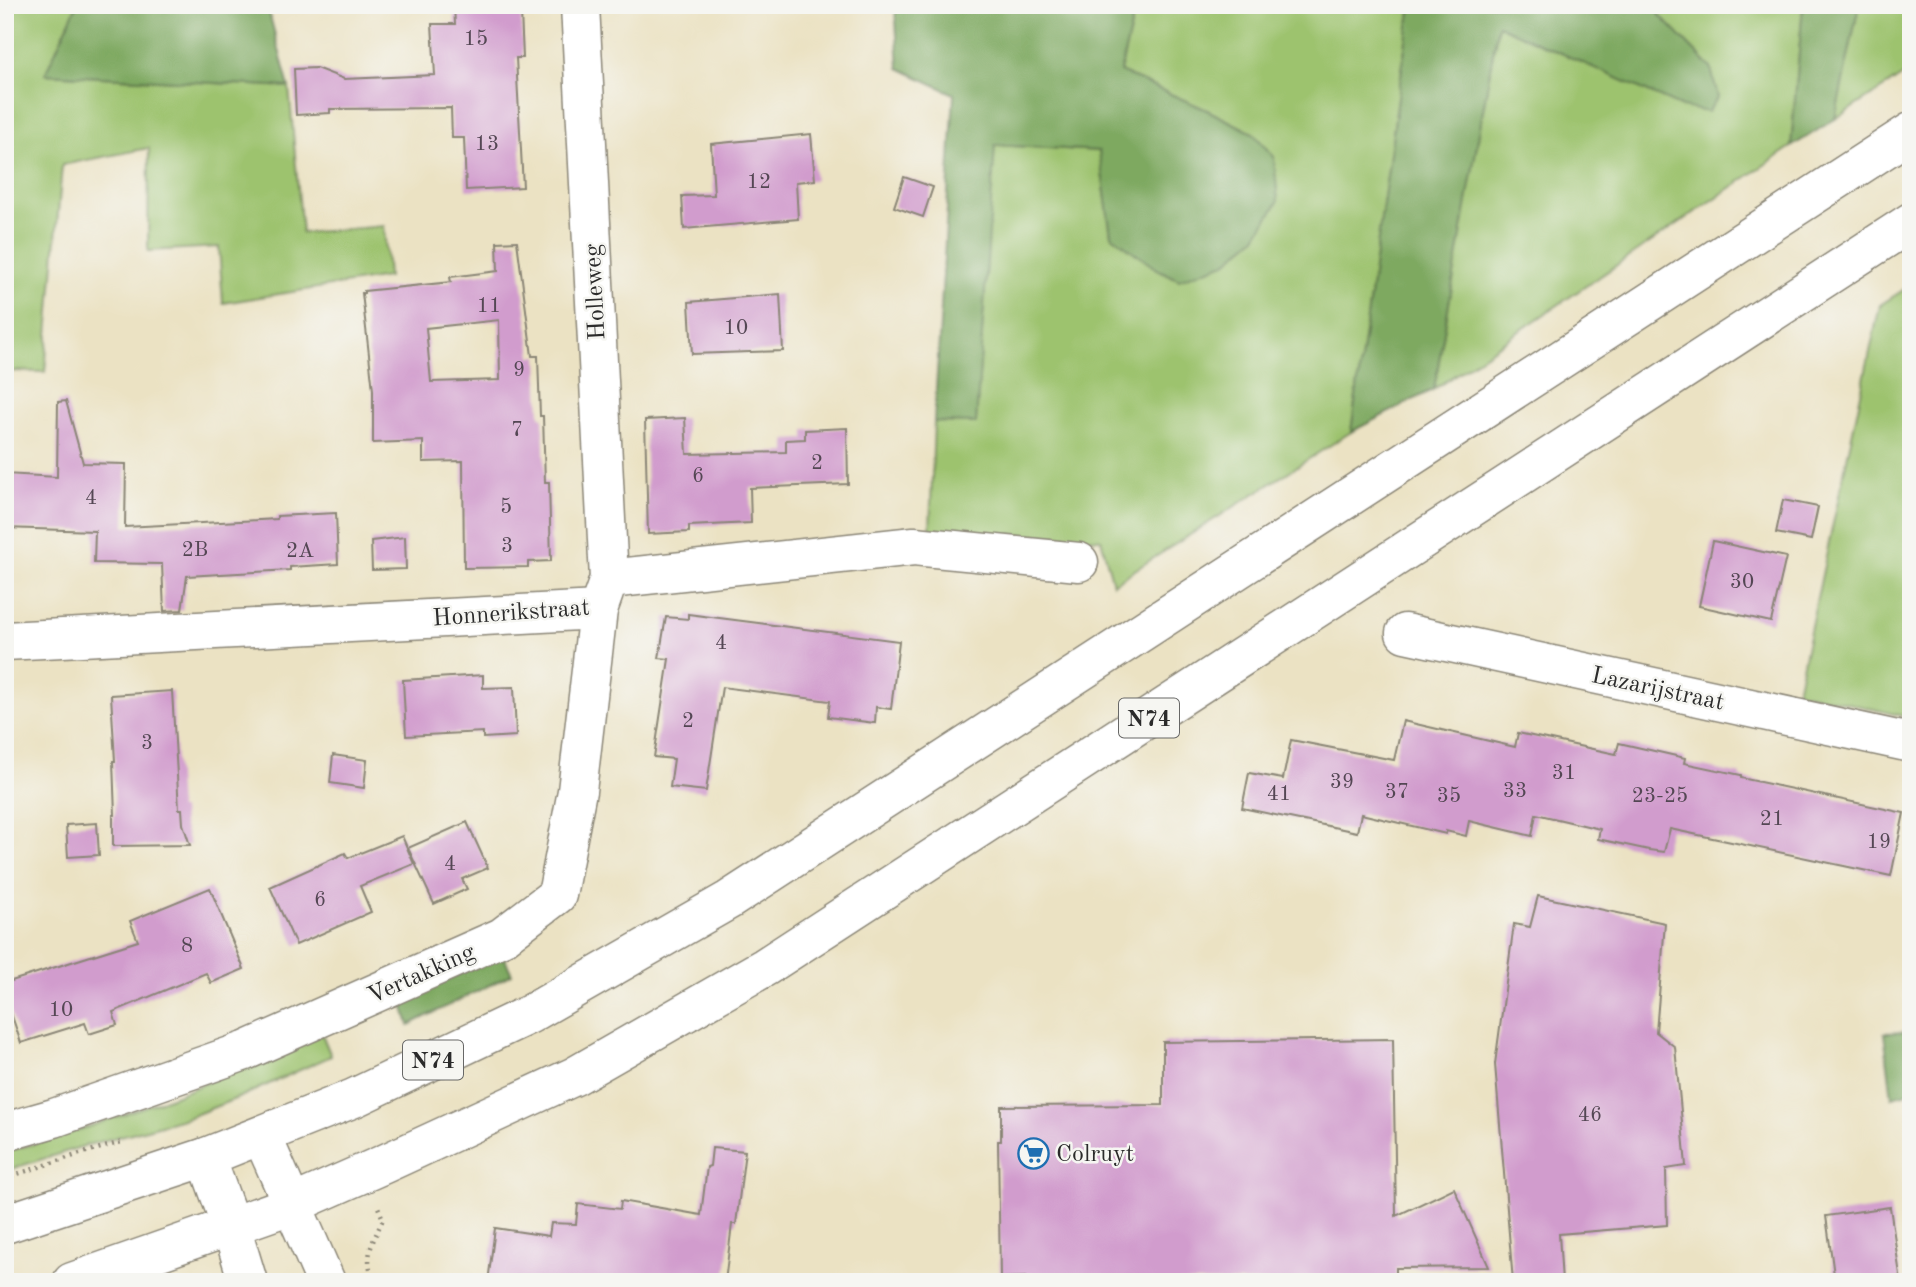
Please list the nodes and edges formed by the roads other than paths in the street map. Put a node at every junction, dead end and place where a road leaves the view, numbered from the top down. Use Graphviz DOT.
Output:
graph roads {
  1 [pos="580,5"];
  2 [pos="1911,132"];
  3 [pos="1911,222"];
  4 [pos="1079,562"];
  5 [pos="603,594"];
  6 [pos="1405,633"];
  7 [pos="5,641"];
  8 [pos="1911,743"];
  9 [pos="5,1132"];
  10 [pos="262,1136"];
  11 [pos="206,1157"];
  12 [pos="291,1205"];
  13 [pos="5,1224"];
  14 [pos="231,1226"];
  15 [pos="72,1282"];
  16 [pos="248,1282"];
  17 [pos="326,1282"];
  1 -- 5 [label="main road, Holleweg"];
  2 -- 10 [label="main road, N74"];
  3 -- 12 [label="main road, N74"];
  4 -- 5 [label="main road, Honnerikstraat"];
  5 -- 7 [label="main road, Honnerikstraat"];
  5 -- 9 [label="main road, Vertakking"];
  6 -- 8 [label="main road, Lazarijstraat"];
  10 -- 11 [label="main road, N74"];
  10 -- 12 [label="main road"];
  11 -- 13 [label="main road, N74"];
  11 -- 14 [label="main road"];
  12 -- 14 [label="main road, N74"];
  12 -- 17 [label="main road"];
  14 -- 15 [label="main road, N74"];
  14 -- 16 [label="main road"];
}
